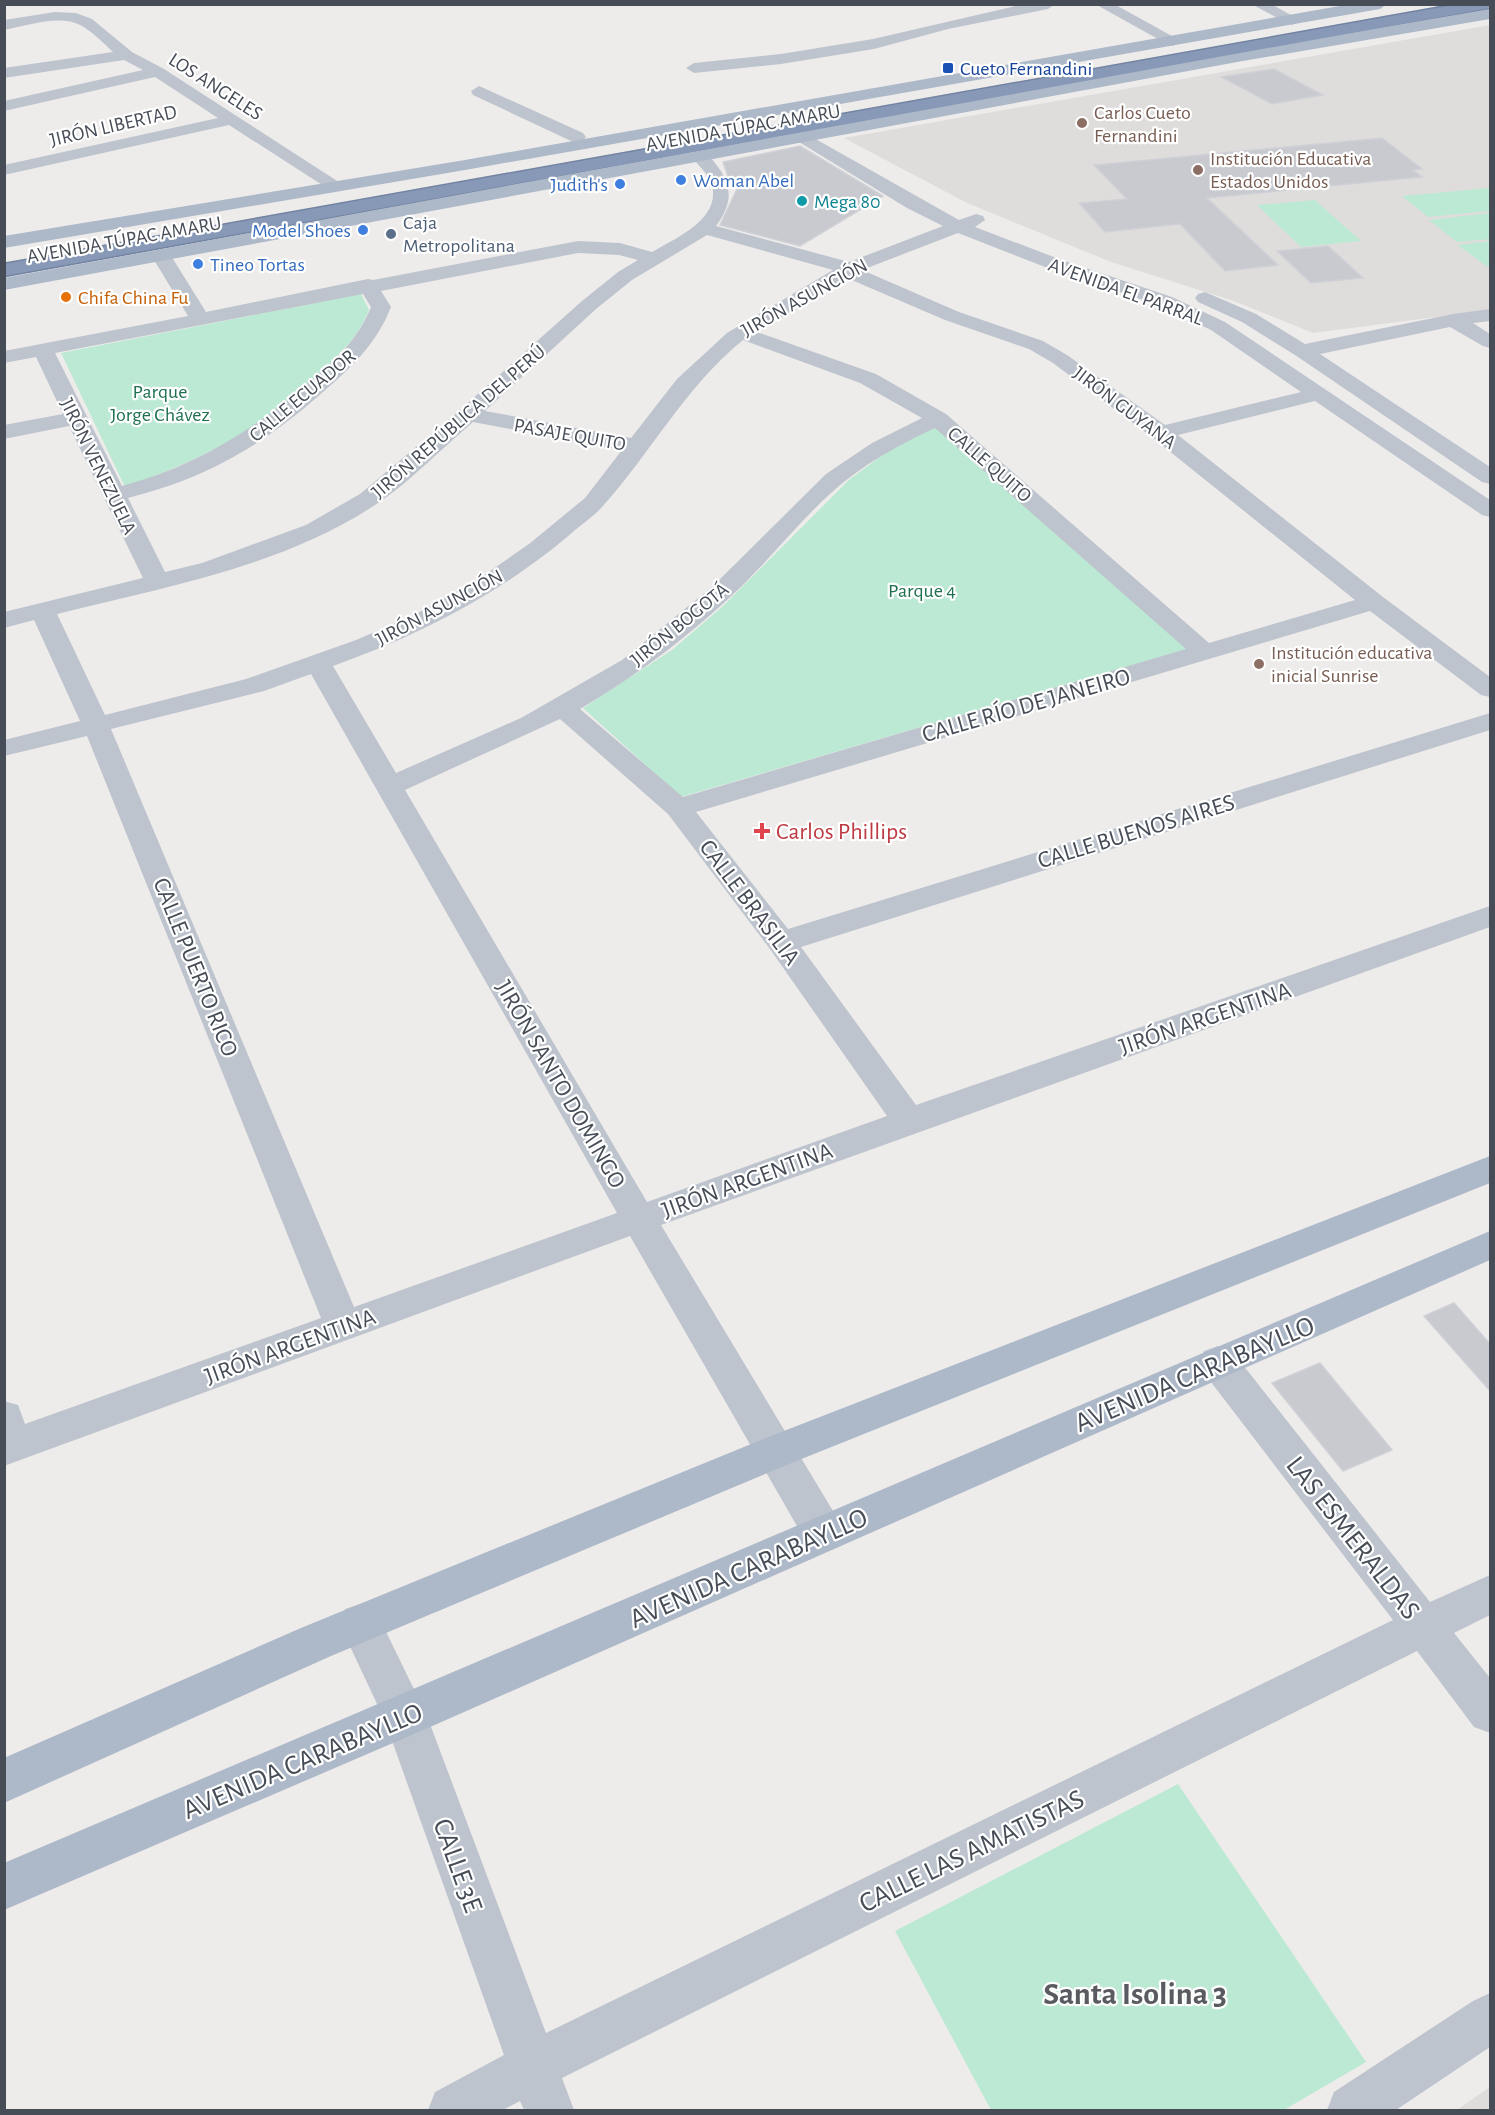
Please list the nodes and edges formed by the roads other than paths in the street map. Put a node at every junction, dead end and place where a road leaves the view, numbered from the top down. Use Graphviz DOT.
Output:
graph roads {
  1 [pos="1048,4"];
  2 [pos="1102,4"];
  3 [pos="1258,4"];
  4 [pos="1380,4"];
  5 [pos="1434,4"];
  6 [pos="1487,4"];
  7 [pos="1491,14"];
  8 [pos="1292,20"];
  9 [pos="4,24"];
  10 [pos="1173,41"];
  11 [pos="126,55"];
  12 [pos="694,68"];
  13 [pos="158,72"];
  14 [pos="4,73"];
  15 [pos="479,92"];
  16 [pos="4,106"];
  17 [pos="230,120"];
  18 [pos="577,137"];
  19 [pos="814,137"];
  20 [pos="701,157"];
  21 [pos="4,170"];
  22 [pos="336,186"];
  23 [pos="967,224"];
  24 [pos="704,229"];
  25 [pos="4,242"];
  26 [pos="160,255"];
  27 [pos="4,256"];
  28 [pos="654,258"];
  29 [pos="849,268"];
  30 [pos="4,270"];
  31 [pos="4,284"];
  32 [pos="368,285"];
  33 [pos="1491,315"];
  34 [pos="200,319"];
  35 [pos="1453,320"];
  36 [pos="741,333"];
  37 [pos="1491,342"];
  38 [pos="43,350"];
  39 [pos="1302,351"];
  40 [pos="4,357"];
  41 [pos="1319,394"];
  42 [pos="468,415"];
  43 [pos="75,418"];
  44 [pos="938,419"];
  45 [pos="4,432"];
  46 [pos="1161,433"];
  47 [pos="637,446"];
  48 [pos="1491,477"];
  49 [pos="113,495"];
  50 [pos="1491,510"];
  51 [pos="157,581"];
  52 [pos="1374,602"];
  53 [pos="43,611"];
  54 [pos="4,620"];
  55 [pos="1205,653"];
  56 [pos="318,663"];
  57 [pos="1491,689"];
  58 [pos="563,708"];
  59 [pos="1491,721"];
  60 [pos="96,725"];
  61 [pos="4,748"];
  62 [pos="390,786"];
  63 [pos="678,808"];
  64 [pos="1491,916"];
  65 [pos="781,942"];
  66 [pos="909,1121"];
  67 [pos="1491,1169"];
  68 [pos="639,1220"];
  69 [pos="1491,1245"];
  70 [pos="343,1326"];
  71 [pos="1218,1362"];
  72 [pos="7,1437"];
  73 [pos="775,1452"];
  74 [pos="824,1533"];
  75 [pos="1491,1594"];
  76 [pos="360,1623"];
  77 [pos="1423,1627"];
  78 [pos="1491,1712"];
  79 [pos="405,1716"];
  80 [pos="4,1781"];
  81 [pos="4,1887"];
  82 [pos="1491,2018"];
  83 [pos="533,2066"];
  84 [pos="453,2110"];
  85 [pos="549,2110"];
  86 [pos="1352,2110"];
  1 -- 12 [label="street"];
  2 -- 10 [label="street"];
  3 -- 8 [label="street"];
  4 -- 8 [label="main road, AVENIDA TÚPAC AMARU"];
  5 -- 27 [label="highway, AVENIDA TÚPAC AMARU"];
  6 -- 30 [label="highway, AVENIDA TÚPAC AMARU"];
  7 -- 19 [label="main road, AVENIDA TÚPAC AMARU"];
  8 -- 10 [label="main road, AVENIDA TÚPAC AMARU"];
  9 -- 11 [label="street, LOS ANGELES"];
  10 -- 22 [label="main road, AVENIDA TÚPAC AMARU"];
  11 -- 13 [label="street, LOS ANGELES"];
  11 -- 14 [label="street"];
  13 -- 16 [label="street"];
  13 -- 17 [label="street, LOS ANGELES"];
  15 -- 18 [label="street"];
  17 -- 21 [label="street, JIRÓN LIBERTAD"];
  17 -- 22 [label="street, LOS ANGELES"];
  19 -- 20 [label="main road, AVENIDA TÚPAC AMARU"];
  19 -- 23 [label="street, AVENIDA EL PARRAL"];
  20 -- 24 [label="street"];
  20 -- 26 [label="main road, AVENIDA TÚPAC AMARU"];
  22 -- 25 [label="main road, AVENIDA TÚPAC AMARU"];
  23 -- 29 [label="street, JIRÓN ASUNCIÓN"];
  23 -- 39 [label="street, AVENIDA EL PARRAL"];
  23 -- 41 [label="street, AVENIDA EL PARRAL"];
  24 -- 28 [label="street, JIRÓN REPÚBLICA DEL PERÚ"];
  24 -- 29 [label="street, JIRÓN GUYANA"];
  26 -- 31 [label="main road, AVENIDA TÚPAC AMARU"];
  26 -- 34 [label="street"];
  28 -- 32 [label="street"];
  28 -- 42 [label="street, JIRÓN REPÚBLICA DEL PERÚ"];
  29 -- 36 [label="street, JIRÓN ASUNCIÓN"];
  29 -- 46 [label="street, JIRÓN GUYANA"];
  32 -- 34 [label="street"];
  32 -- 49 [label="street, CALLE ECUADOR"];
  33 -- 35 [label="street"];
  34 -- 38 [label="street"];
  35 -- 37 [label="street"];
  35 -- 39 [label="street"];
  36 -- 44 [label="street, CALLE QUITO"];
  36 -- 47 [label="street, JIRÓN ASUNCIÓN"];
  38 -- 40 [label="street"];
  38 -- 43 [label="street, JIRÓN VENEZUELA"];
  39 -- 48 [label="street, AVENIDA EL PARRAL"];
  41 -- 46 [label="street"];
  41 -- 50 [label="street, AVENIDA EL PARRAL"];
  42 -- 47 [label="street, PASAJE QUITO"];
  42 -- 51 [label="street, JIRÓN REPÚBLICA DEL PERÚ"];
  43 -- 45 [label="street"];
  43 -- 49 [label="street, JIRÓN VENEZUELA"];
  44 -- 55 [label="street, CALLE QUITO"];
  44 -- 58 [label="street, JIRÓN BOGOTÁ"];
  46 -- 52 [label="street, JIRÓN GUYANA"];
  47 -- 56 [label="street, JIRÓN ASUNCIÓN"];
  49 -- 51 [label="street, JIRÓN VENEZUELA"];
  51 -- 53 [label="street, JIRÓN REPÚBLICA DEL PERÚ"];
  52 -- 55 [label="street, CALLE RÍO DE JANEIRO"];
  52 -- 57 [label="street, JIRÓN GUYANA"];
  53 -- 54 [label="street, JIRÓN REPÚBLICA DEL PERÚ"];
  53 -- 60 [label="street, CALLE PUERTO RICO"];
  55 -- 63 [label="street, CALLE RÍO DE JANEIRO"];
  56 -- 60 [label="street, JIRÓN ASUNCIÓN"];
  56 -- 62 [label="street, JIRÓN SANTO DOMINGO"];
  58 -- 62 [label="street, JIRÓN BOGOTÁ"];
  58 -- 63 [label="street, CALLE BRASILIA"];
  59 -- 65 [label="street, CALLE BUENOS AIRES"];
  60 -- 61 [label="street, JIRÓN ASUNCIÓN"];
  60 -- 70 [label="street, CALLE PUERTO RICO"];
  62 -- 68 [label="street, JIRÓN SANTO DOMINGO"];
  63 -- 65 [label="street, CALLE BRASILIA"];
  64 -- 66 [label="street, JIRÓN ARGENTINA"];
  65 -- 66 [label="street, CALLE BRASILIA"];
  66 -- 68 [label="street, JIRÓN ARGENTINA"];
  67 -- 73 [label="main road"];
  68 -- 70 [label="street, JIRÓN ARGENTINA"];
  68 -- 73 [label="street, JIRÓN SANTO DOMINGO"];
  69 -- 71 [label="main road, AVENIDA CARABAYLLO"];
  70 -- 72 [label="street, JIRÓN ARGENTINA"];
  71 -- 74 [label="main road, AVENIDA CARABAYLLO"];
  71 -- 77 [label="street, LAS ESMERALDAS"];
  73 -- 74 [label="street, JIRÓN SANTO DOMINGO"];
  73 -- 76 [label="main road"];
  74 -- 79 [label="main road, AVENIDA CARABAYLLO"];
  75 -- 77 [label="street, CALLE LAS AMATISTAS"];
  76 -- 79 [label="street, CALLE 3E"];
  76 -- 80 [label="main road"];
  77 -- 78 [label="street, LAS ESMERALDAS"];
  77 -- 83 [label="street, CALLE LAS AMATISTAS"];
  79 -- 81 [label="main road, AVENIDA CARABAYLLO"];
  79 -- 83 [label="street, CALLE 3E"];
  82 -- 86 [label="street"];
  83 -- 84 [label="street, CALLE LAS AMATISTAS"];
  83 -- 85 [label="street, CALLE 3E"];
}
